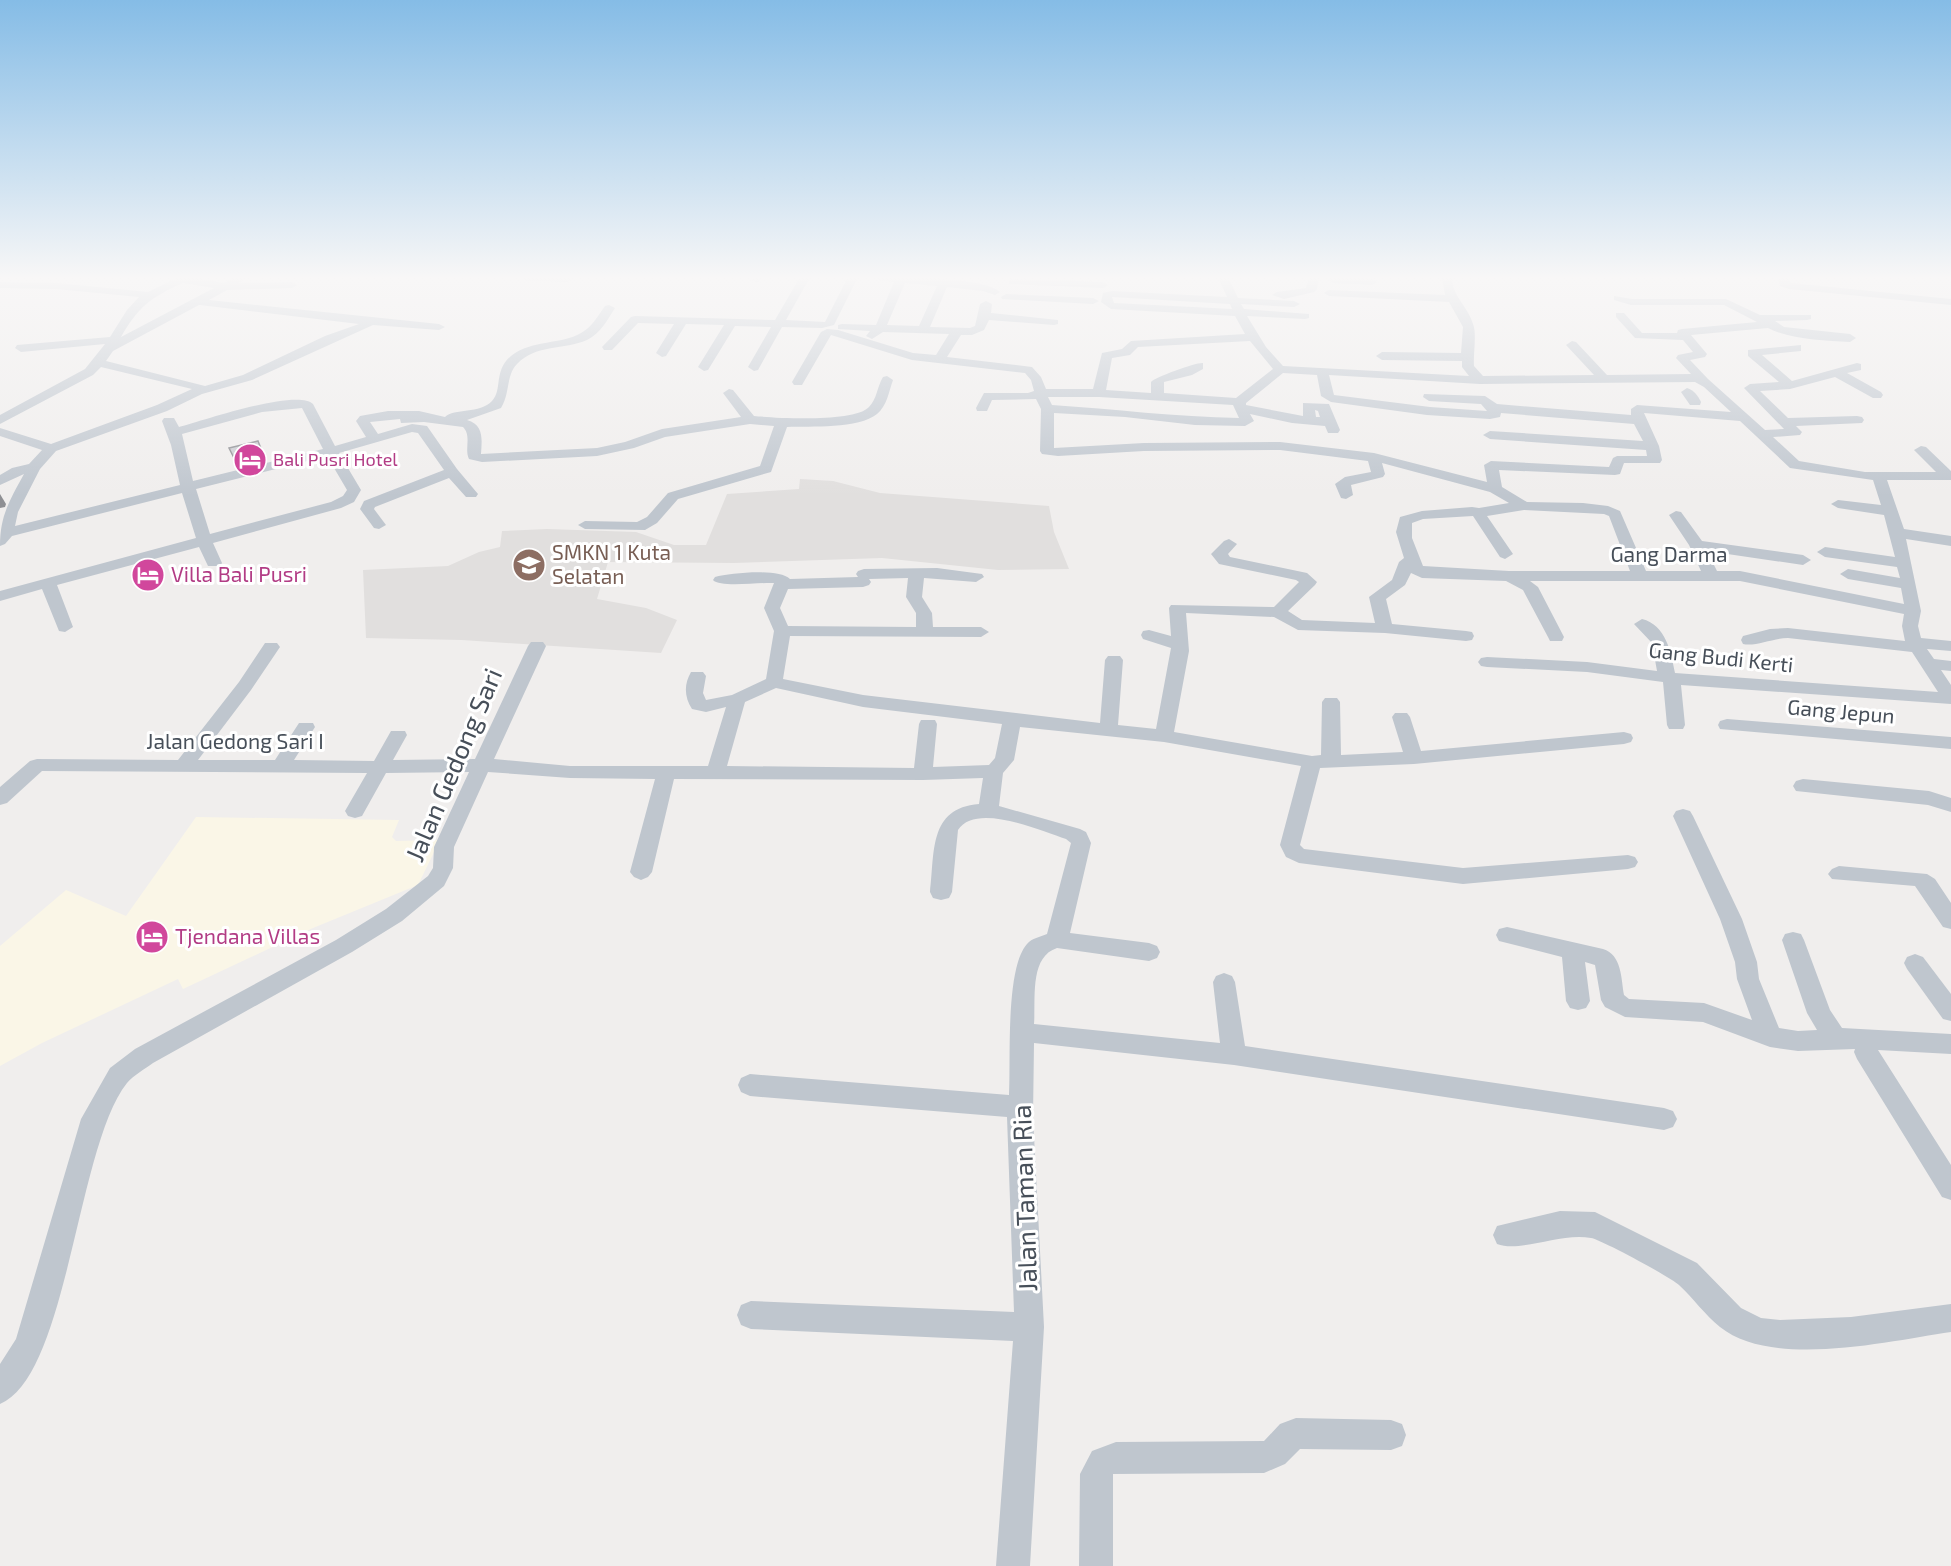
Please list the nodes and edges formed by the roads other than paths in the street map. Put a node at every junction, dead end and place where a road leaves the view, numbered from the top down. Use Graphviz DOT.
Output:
graph roads {
  1 [pos="110,350"];
  2 [pos="305,350"];
  3 [pos="534,350"];
  4 [pos="664,350"];
  5 [pos="715,350"];
  6 [pos="763,350"];
  7 [pos="818,350"];
  8 [pos="898,350"];
  9 [pos="904,350"];
  10 [pos="945,350"];
  11 [pos="1128,350"];
  12 [pos="1262,350"];
  13 [pos="1468,350"];
  14 [pos="1577,350"];
  15 [pos="1697,350"];
  16 [pos="1775,350"];
  17 [pos="662,353"];
  18 [pos="942,355"];
  19 [pos="1382,356"];
  20 [pos="1468,357"];
  21 [pos="926,359"];
  22 [pos="106,365"];
  23 [pos="1199,366"];
  24 [pos="754,367"];
  25 [pos="1857,367"];
  26 [pos="704,368"];
  27 [pos="1280,369"];
  28 [pos="1322,371"];
  29 [pos="1836,372"];
  30 [pos="1389,375"];
  31 [pos="1603,378"];
  32 [pos="1517,379"];
  33 [pos="1702,379"];
  34 [pos="887,380"];
  35 [pos="1480,380"];
  36 [pos="798,382"];
  37 [pos="1790,385"];
  38 [pos="198,391"];
  39 [pos="729,393"];
  40 [pos="1040,393"];
  41 [pos="1100,393"];
  42 [pos="1538,395"];
  43 [pos="1877,395"];
  44 [pos="1158,397"];
  45 [pos="1623,400"];
  46 [pos="1239,405"];
  47 [pos="1427,406"];
  48 [pos="162,408"];
  49 [pos="982,408"];
  50 [pos="1047,409"];
  51 [pos="1706,414"];
  52 [pos="1366,416"];
  53 [pos="1742,417"];
  54 [pos="0,420"];
  55 [pos="750,420"];
  56 [pos="1639,420"];
  57 [pos="1811,422"];
  58 [pos="782,423"];
  59 [pos="1330,426"];
  60 [pos="1791,427"];
  61 [pos="0,432"];
  62 [pos="175,432"];
  63 [pos="1760,434"];
  64 [pos="1826,434"];
  65 [pos="1490,435"];
  66 [pos="379,437"];
  67 [pos="44,446"];
  68 [pos="1652,446"];
  69 [pos="1921,450"];
  70 [pos="331,452"];
  71 [pos="1374,457"];
  72 [pos="0,466"];
  73 [pos="34,467"];
  74 [pos="17,471"];
  75 [pos="452,472"];
  76 [pos="1950,476"];
  77 [pos="1879,477"];
  78 [pos="0,481"];
  79 [pos="188,488"];
  80 [pos="1495,489"];
  81 [pos="471,494"];
  82 [pos="1346,495"];
  83 [pos="1838,504"];
  84 [pos="1524,506"];
  85 [pos="1890,511"];
  86 [pos="1480,513"];
  87 [pos="1676,515"];
  88 [pos="379,525"];
  89 [pos="585,525"];
  90 [pos="1898,532"];
  91 [pos="2,536"];
  92 [pos="204,540"];
  93 [pos="1951,541"];
  94 [pos="1228,544"];
  95 [pos="1697,545"];
  96 [pos="1824,552"];
  97 [pos="1505,554"];
  98 [pos="1803,560"];
  99 [pos="214,563"];
  100 [pos="1903,563"];
  101 [pos="1417,567"];
  102 [pos="917,573"];
  103 [pos="1848,574"];
  104 [pos="1711,575"];
  105 [pos="1509,576"];
  106 [pos="1640,576"];
  107 [pos="976,577"];
  108 [pos="721,580"];
  109 [pos="48,583"];
  110 [pos="782,584"];
  111 [pos="1909,584"];
  112 [pos="0,596"];
  113 [pos="1913,611"];
  114 [pos="1278,612"];
  115 [pos="1642,624"];
  116 [pos="65,627"];
  117 [pos="1385,628"];
  118 [pos="925,630"];
  119 [pos="782,631"];
  120 [pos="981,632"];
  121 [pos="1149,635"];
  122 [pos="1466,636"];
  123 [pos="1556,637"];
  124 [pos="1749,640"];
  125 [pos="1915,644"];
  126 [pos="1180,645"];
  127 [pos="537,646"];
  128 [pos="1951,646"];
  129 [pos="271,647"];
  130 [pos="1114,660"];
  131 [pos="1487,662"];
  132 [pos="1926,663"];
  133 [pos="1951,666"];
  134 [pos="697,676"];
  135 [pos="1670,678"];
  136 [pos="774,682"];
  137 [pos="1951,698"];
  138 [pos="737,699"];
  139 [pos="1331,702"];
  140 [pos="1401,717"];
  141 [pos="1012,720"];
  142 [pos="928,724"];
  143 [pos="1727,725"];
  144 [pos="1676,726"];
  145 [pos="306,727"];
  146 [pos="1108,728"];
  147 [pos="398,735"];
  148 [pos="1164,736"];
  149 [pos="1624,738"];
  150 [pos="1951,743"];
  151 [pos="1414,758"];
  152 [pos="1322,762"];
  153 [pos="183,765"];
  154 [pos="281,765"];
  155 [pos="484,765"];
  156 [pos="378,767"];
  157 [pos="994,771"];
  158 [pos="666,772"];
  159 [pos="716,772"];
  160 [pos="923,774"];
  161 [pos="1803,786"];
  162 [pos="0,798"];
  163 [pos="1951,805"];
  164 [pos="988,810"];
  165 [pos="355,811"];
  166 [pos="1683,816"];
  167 [pos="1628,862"];
  168 [pos="641,872"];
  169 [pos="1839,874"];
  170 [pos="941,892"];
  171 [pos="1951,921"];
  172 [pos="1507,935"];
  173 [pos="1057,940"];
  174 [pos="1793,940"];
  175 [pos="1573,951"];
  176 [pos="1149,952"];
  177 [pos="1915,963"];
  178 [pos="1224,982"];
  179 [pos="1578,1001"];
  180 [pos="1951,1012"];
  181 [pos="1022,1032"];
  182 [pos="1770,1037"];
  183 [pos="1835,1038"];
  184 [pos="1951,1044"];
  185 [pos="1866,1052"];
  186 [pos="1234,1054"];
  187 [pos="750,1085"];
  188 [pos="1021,1107"];
  189 [pos="1664,1119"];
  190 [pos="1951,1188"];
  191 [pos="1507,1235"];
  192 [pos="751,1315"];
  193 [pos="1951,1317"];
  194 [pos="1029,1327"];
  195 [pos="0,1389"];
  196 [pos="1391,1435"];
  197 [pos="1013,1566"];
  198 [pos="1096,1566"];
  1 -- 22 [label="street"];
  2 -- 38 [label="street"];
  3 -- 66 [label="street"];
  4 -- 17 [label="street"];
  5 -- 26 [label="street"];
  6 -- 24 [label="street"];
  7 -- 36 [label="street"];
  8 -- 21 [label="street"];
  9 -- 21 [label="street"];
  10 -- 18 [label="street"];
  11 -- 41 [label="street"];
  12 -- 27 [label="street"];
  13 -- 20 [label="street"];
  14 -- 31 [label="street"];
  15 -- 33 [label="street"];
  16 -- 37 [label="street"];
  19 -- 20 [label="street"];
  20 -- 35 [label="street"];
  21 -- 40 [label="street"];
  22 -- 38 [label="street"];
  22 -- 54 [label="street"];
  23 -- 44 [label="street"];
  25 -- 29 [label="street"];
  27 -- 28 [label="street"];
  27 -- 46 [label="street"];
  28 -- 30 [label="street"];
  28 -- 47 [label="street"];
  29 -- 37 [label="street"];
  29 -- 43 [label="street"];
  30 -- 35 [label="street"];
  30 -- 47 [label="street"];
  31 -- 32 [label="street"];
  31 -- 33 [label="street"];
  32 -- 35 [label="street"];
  32 -- 42 [label="street"];
  33 -- 53 [label="street"];
  34 -- 58 [label="street"];
  37 -- 60 [label="street"];
  38 -- 48 [label="street"];
  39 -- 55 [label="street"];
  40 -- 41 [label="street"];
  40 -- 49 [label="street"];
  40 -- 50 [label="street"];
  41 -- 44 [label="street"];
  44 -- 46 [label="street"];
  45 -- 51 [label="street"];
  46 -- 50 [label="street"];
  46 -- 59 [label="street"];
  47 -- 52 [label="street"];
  47 -- 56 [label="street"];
  48 -- 62 [label="street"];
  48 -- 67 [label="street"];
  50 -- 71 [label="street"];
  51 -- 53 [label="street"];
  51 -- 56 [label="street"];
  53 -- 63 [label="street"];
  55 -- 58 [label="street"];
  55 -- 66 [label="street"];
  56 -- 68 [label="street"];
  57 -- 60 [label="street"];
  57 -- 64 [label="street"];
  57 -- 64 [label="street"];
  58 -- 89 [label="street"];
  60 -- 63 [label="street"];
  60 -- 64 [label="street"];
  61 -- 67 [label="street"];
  62 -- 70 [label="street"];
  62 -- 79 [label="street"];
  63 -- 77 [label="street"];
  65 -- 68 [label="street"];
  66 -- 70 [label="street"];
  66 -- 75 [label="street"];
  67 -- 73 [label="street"];
  68 -- 80 [label="street"];
  69 -- 76 [label="street"];
  70 -- 79 [label="street"];
  70 -- 92 [label="street"];
  71 -- 80 [label="street"];
  71 -- 82 [label="street"];
  72 -- 74 [label="street"];
  73 -- 74 [label="street"];
  73 -- 91 [label="street"];
  74 -- 78 [label="street"];
  75 -- 81 [label="street"];
  75 -- 88 [label="street"];
  76 -- 77 [label="street"];
  77 -- 85 [label="street"];
  79 -- 91 [label="street"];
  79 -- 92 [label="street"];
  80 -- 84 [label="street"];
  83 -- 85 [label="street"];
  84 -- 86 [label="street"];
  84 -- 106 [label="street"];
  85 -- 90 [label="street"];
  86 -- 97 [label="street"];
  86 -- 101 [label="street"];
  87 -- 95 [label="street"];
  90 -- 93 [label="street"];
  90 -- 100 [label="street"];
  92 -- 99 [label="street"];
  92 -- 109 [label="street"];
  94 -- 114 [label="street"];
  95 -- 98 [label="street"];
  95 -- 104 [label="street"];
  96 -- 100 [label="street"];
  100 -- 111 [label="street"];
  101 -- 105 [label="street, Gang Darma"];
  101 -- 117 [label="street"];
  102 -- 107 [label="street"];
  102 -- 110 [label="street"];
  102 -- 118 [label="street"];
  103 -- 111 [label="street"];
  104 -- 106 [label="street, Gang Darma"];
  104 -- 113 [label="street, Gang Darma"];
  105 -- 106 [label="street, Gang Darma"];
  105 -- 123 [label="street"];
  108 -- 110 [label="street"];
  109 -- 112 [label="street"];
  109 -- 116 [label="street"];
  110 -- 119 [label="street"];
  111 -- 113 [label="street"];
  113 -- 125 [label="street"];
  114 -- 117 [label="street"];
  114 -- 126 [label="street"];
  115 -- 135 [label="street"];
  117 -- 122 [label="street"];
  118 -- 119 [label="street"];
  118 -- 120 [label="street"];
  119 -- 136 [label="street"];
  121 -- 126 [label="street"];
  124 -- 125 [label="street"];
  125 -- 128 [label="street"];
  125 -- 132 [label="street"];
  126 -- 148 [label="street"];
  127 -- 155 [label="street, Jalan Gedong Sari"];
  129 -- 153 [label="street"];
  130 -- 146 [label="street"];
  131 -- 135 [label="street, Gang Budi Kerti"];
  132 -- 133 [label="street"];
  132 -- 137 [label="street"];
  134 -- 138 [label="street"];
  135 -- 137 [label="street, Gang Budi Kerti"];
  135 -- 144 [label="street"];
  136 -- 138 [label="street"];
  136 -- 141 [label="street"];
  138 -- 159 [label="street"];
  139 -- 152 [label="street"];
  140 -- 151 [label="street"];
  141 -- 146 [label="street"];
  141 -- 157 [label="street"];
  142 -- 160 [label="street"];
  143 -- 150 [label="street, Gang Jepun"];
  145 -- 154 [label="street"];
  146 -- 148 [label="street"];
  147 -- 156 [label="street"];
  148 -- 152 [label="street"];
  149 -- 151 [label="street"];
  151 -- 152 [label="street"];
  152 -- 167 [label="street"];
  153 -- 154 [label="street, Jalan Gedong Sari I"];
  153 -- 162 [label="street, Jalan Gedong Sari I"];
  154 -- 156 [label="street, Jalan Gedong Sari I"];
  155 -- 156 [label="street, Jalan Gedong Sari I"];
  155 -- 158 [label="street, Jalan Gedong Sari I"];
  155 -- 195 [label="street, Jalan Gedong Sari"];
  156 -- 165 [label="street"];
  157 -- 160 [label="street, Jalan Gedong Sari I"];
  157 -- 164 [label="street"];
  158 -- 159 [label="street, Jalan Gedong Sari I"];
  158 -- 168 [label="street"];
  159 -- 160 [label="street, Jalan Gedong Sari I"];
  161 -- 163 [label="street"];
  164 -- 170 [label="street"];
  164 -- 173 [label="street"];
  166 -- 182 [label="street"];
  169 -- 171 [label="street"];
  172 -- 175 [label="street"];
  173 -- 176 [label="street"];
  173 -- 181 [label="street, Jalan Taman Ria"];
  174 -- 183 [label="street"];
  175 -- 179 [label="street"];
  175 -- 182 [label="street"];
  177 -- 180 [label="street"];
  178 -- 186 [label="street"];
  181 -- 186 [label="street"];
  181 -- 188 [label="street, Jalan Taman Ria"];
  182 -- 183 [label="street"];
  183 -- 184 [label="street"];
  185 -- 190 [label="street"];
  186 -- 189 [label="street"];
  187 -- 188 [label="street"];
  188 -- 194 [label="street, Jalan Taman Ria"];
  191 -- 193 [label="street"];
  192 -- 194 [label="street"];
  194 -- 197 [label="street, Jalan Taman Ria"];
  196 -- 198 [label="street"];
}
